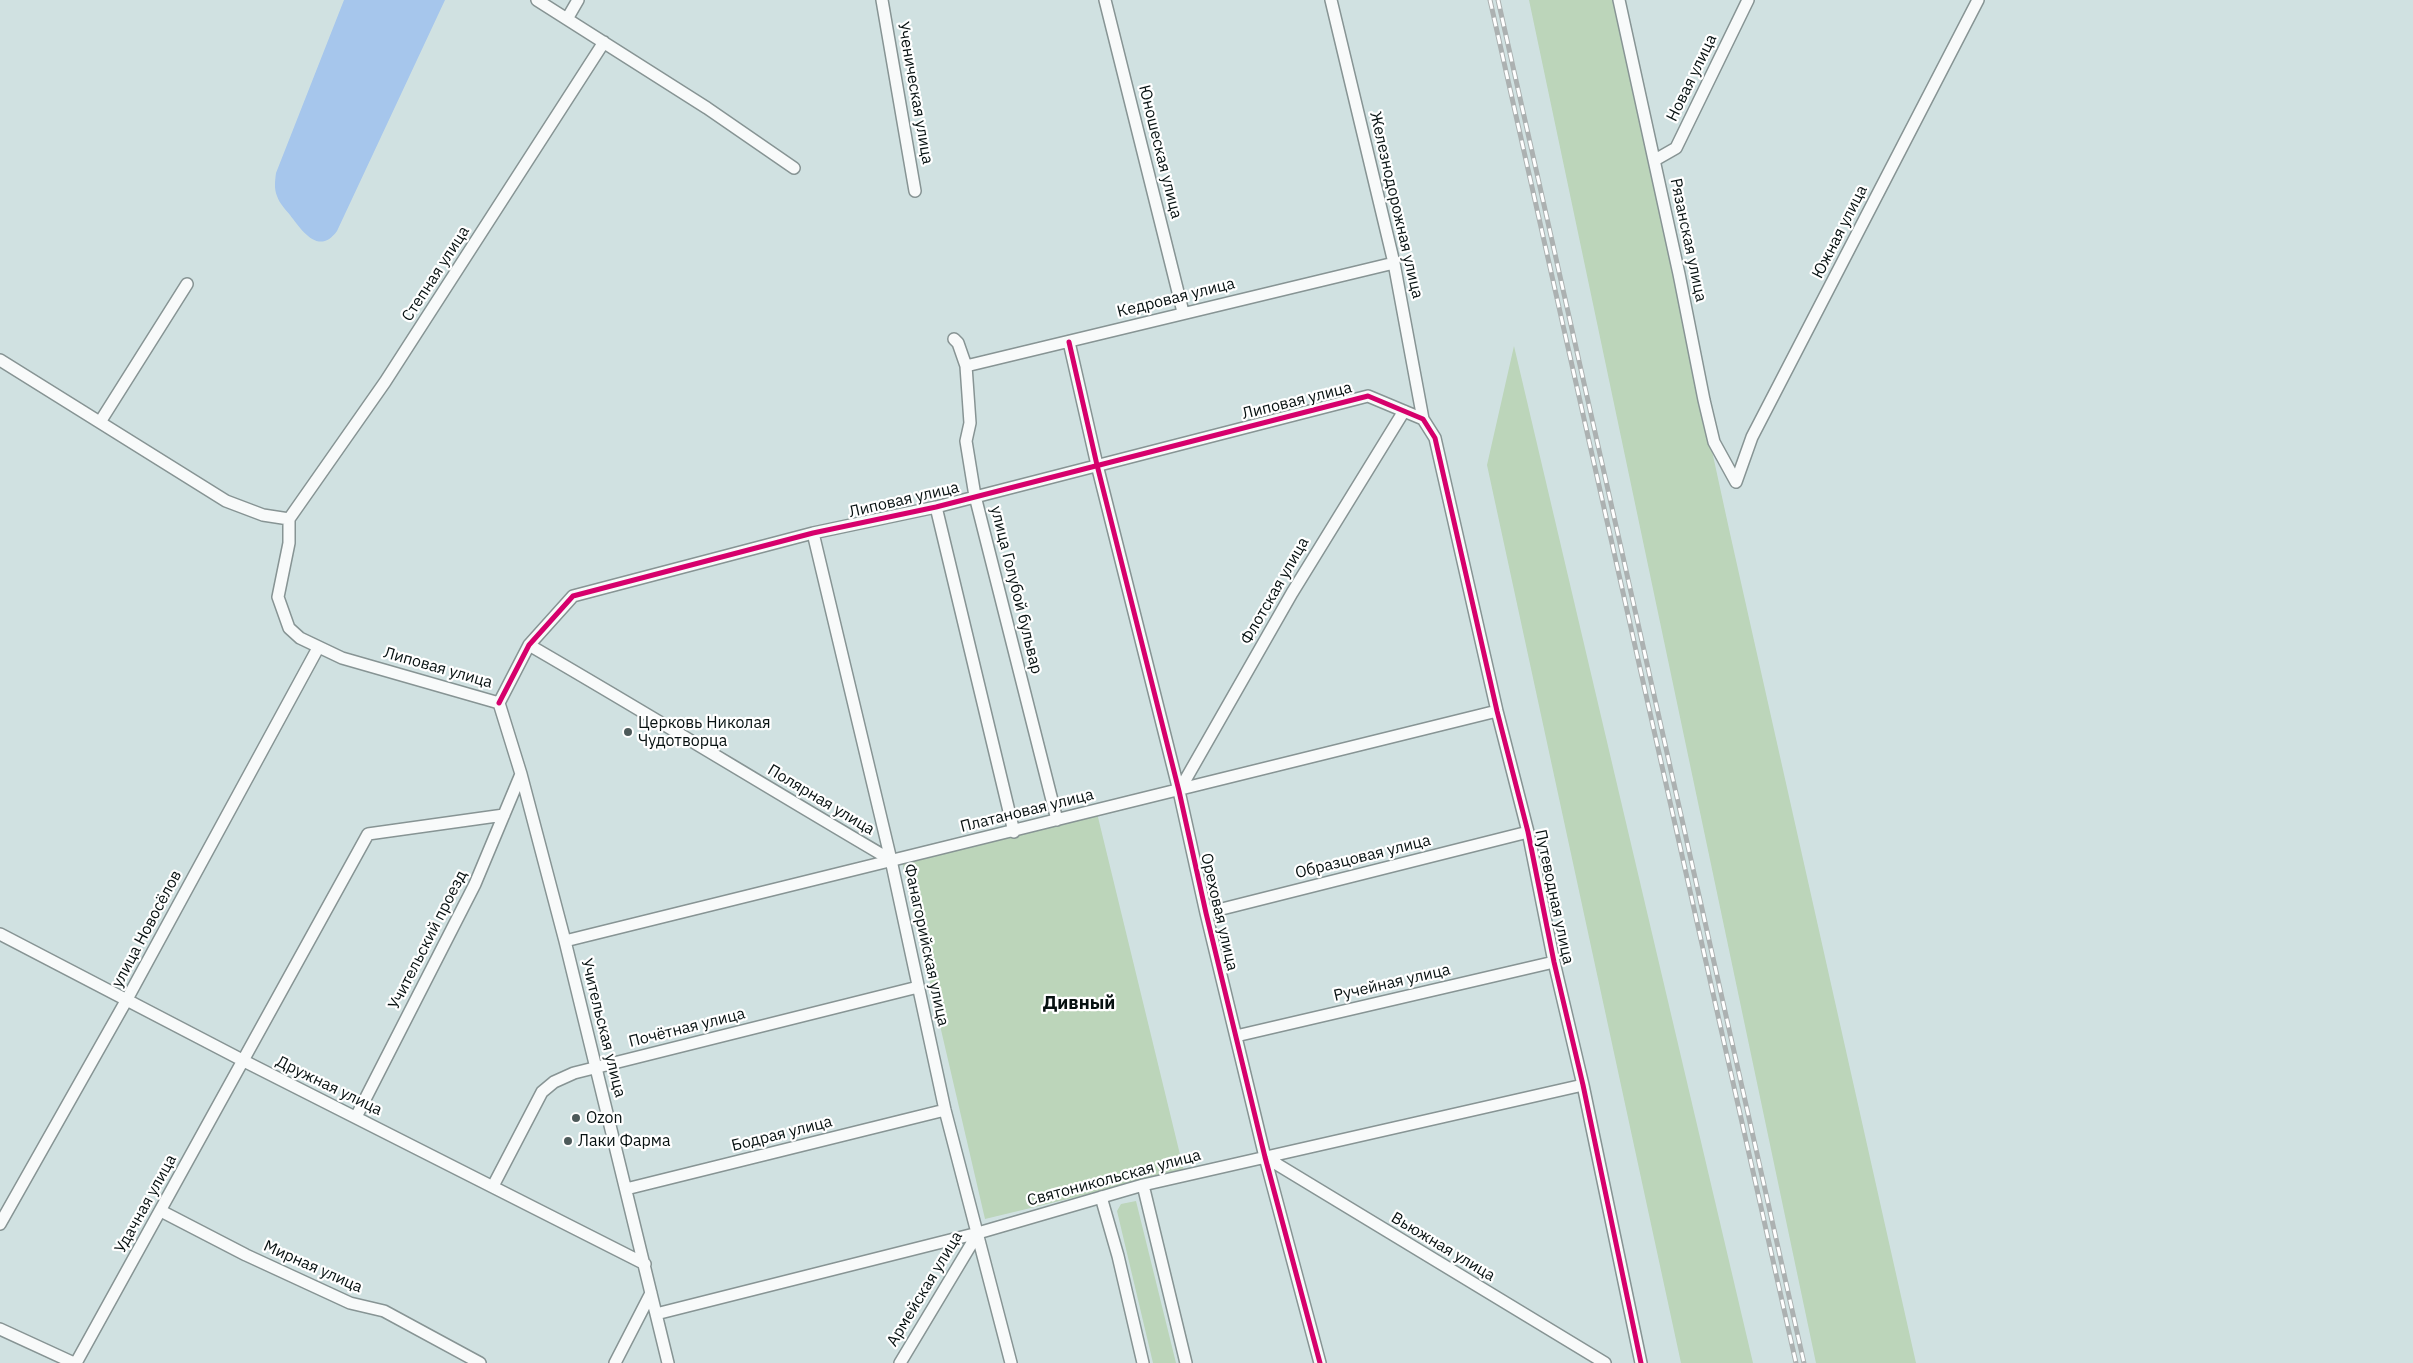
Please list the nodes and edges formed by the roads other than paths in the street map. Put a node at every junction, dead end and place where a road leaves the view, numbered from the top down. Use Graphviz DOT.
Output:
graph roads {
  1 [pos="537,0"];
  2 [pos="578,0"];
  3 [pos="882,0"];
  4 [pos="1105,0"];
  5 [pos="1331,0"];
  6 [pos="1619,0"];
  7 [pos="1748,0"];
  8 [pos="1978,0"];
  9 [pos="567,19"];
  10 [pos="604,42"];
  11 [pos="1655,160"];
  12 [pos="794,168"];
  13 [pos="915,191"];
  14 [pos="1394,262"];
  15 [pos="187,284"];
  16 [pos="1183,312"];
  17 [pos="954,339"];
  18 [pos="1069,342"];
  19 [pos="0,360"];
  20 [pos="966,366"];
  21 [pos="1404,410"];
  22 [pos="1424,419"];
  23 [pos="100,422"];
  24 [pos="1434,438"];
  25 [pos="1097,465"];
  26 [pos="1736,482"];
  27 [pos="975,496"];
  28 [pos="936,507"];
  29 [pos="288,519"];
  30 [pos="813,533"];
  31 [pos="529,645"];
  32 [pos="318,648"];
  33 [pos="499,703"];
  34 [pos="1497,711"];
  35 [pos="521,774"];
  36 [pos="1179,791"];
  37 [pos="504,815"];
  38 [pos="1057,820"];
  39 [pos="1014,832"];
  40 [pos="1528,832"];
  41 [pos="891,860"];
  42 [pos="1206,913"];
  43 [pos="0,934"];
  44 [pos="565,941"];
  45 [pos="1554,962"];
  46 [pos="918,987"];
  47 [pos="126,1000"];
  48 [pos="1236,1036"];
  49 [pos="244,1061"];
  50 [pos="596,1068"];
  51 [pos="1583,1085"];
  52 [pos="945,1110"];
  53 [pos="356,1117"];
  54 [pos="1265,1157"];
  55 [pos="1143,1185"];
  56 [pos="493,1186"];
  57 [pos="626,1189"];
  58 [pos="1101,1197"];
  59 [pos="161,1211"];
  60 [pos="0,1224"];
  61 [pos="978,1233"];
  62 [pos="645,1264"];
  63 [pos="652,1294"];
  64 [pos="656,1314"];
  65 [pos="0,1329"];
  66 [pos="75,1363"];
  67 [pos="480,1363"];
  68 [pos="615,1363"];
  69 [pos="668,1363"];
  70 [pos="900,1363"];
  71 [pos="1011,1363"];
  72 [pos="1143,1363"];
  73 [pos="1186,1363"];
  74 [pos="1320,1363"];
  75 [pos="1605,1363"];
  76 [pos="1641,1363"];
  1 -- 9 [label="street"];
  2 -- 9 [label="street"];
  3 -- 13 [label="street, Ученическая улица"];
  4 -- 16 [label="street, Юношеская улица"];
  5 -- 14 [label="street, Железнодорожная улица"];
  6 -- 11 [label="street, Рязанская улица"];
  7 -- 11 [label="street, Новая улица"];
  8 -- 26 [label="street, Южная улица"];
  9 -- 10 [label="street"];
  10 -- 12 [label="street"];
  10 -- 29 [label="street, Степная улица"];
  11 -- 26 [label="street, Рязанская улица"];
  14 -- 16 [label="street, Кедровая улица"];
  14 -- 22 [label="street, Железнодорожная улица"];
  15 -- 23 [label="street"];
  16 -- 18 [label="street, Кедровая улица"];
  17 -- 20 [label="street, улица Голубой бульвар"];
  18 -- 20 [label="street, Кедровая улица"];
  18 -- 25 [label="street, Ореховая улица"];
  19 -- 23 [label="street"];
  20 -- 27 [label="street, улица Голубой бульвар"];
  21 -- 22 [label="street"];
  21 -- 25 [label="street, Липовая улица"];
  21 -- 36 [label="street, Флотская улица"];
  22 -- 24 [label="street, Железнодорожная улица"];
  23 -- 29 [label="street"];
  24 -- 34 [label="street, Путеводная улица"];
  25 -- 27 [label="street, Липовая улица"];
  25 -- 36 [label="street, Ореховая улица"];
  27 -- 28 [label="street, Липовая улица"];
  27 -- 38 [label="street, улица Голубой бульвар"];
  28 -- 30 [label="street, Липовая улица"];
  28 -- 39 [label="street"];
  29 -- 32 [label="street, Липовая улица"];
  30 -- 31 [label="street, Липовая улица"];
  30 -- 41 [label="street, Фанагорийская улица"];
  31 -- 33 [label="street, Липовая улица"];
  31 -- 41 [label="street, Полярная улица"];
  32 -- 33 [label="street, Липовая улица"];
  32 -- 47 [label="street, улица Новосёлов"];
  33 -- 35 [label="street, Учительская улица"];
  34 -- 36 [label="street, Платановая улица"];
  34 -- 40 [label="street, Путеводная улица"];
  35 -- 37 [label="street, Учительский проезд"];
  35 -- 44 [label="street, Учительская улица"];
  36 -- 38 [label="street, Платановая улица"];
  36 -- 42 [label="street, Ореховая улица"];
  37 -- 49 [label="street, Удачная улица"];
  37 -- 53 [label="street, Учительский проезд"];
  38 -- 39 [label="street, Платановая улица"];
  39 -- 41 [label="street, Платановая улица"];
  40 -- 42 [label="street, Образцовая улица"];
  40 -- 45 [label="street, Путеводная улица"];
  41 -- 44 [label="street, Платановая улица"];
  41 -- 46 [label="street, Фанагорийская улица"];
  42 -- 48 [label="street, Ореховая улица"];
  43 -- 47 [label="street, Дружная улица"];
  44 -- 50 [label="street, Учительская улица"];
  45 -- 48 [label="street, Ручейная улица"];
  45 -- 51 [label="street, Путеводная улица"];
  46 -- 50 [label="street, Почётная улица"];
  46 -- 52 [label="street, Фанагорийская улица"];
  47 -- 49 [label="street, Дружная улица"];
  47 -- 60 [label="street, улица Новосёлов"];
  48 -- 54 [label="street, Ореховая улица"];
  49 -- 53 [label="street, Дружная улица"];
  49 -- 59 [label="street, Удачная улица"];
  50 -- 56 [label="street, Почётная улица"];
  50 -- 57 [label="street, Учительская улица"];
  51 -- 54 [label="street, Святоникольская улица"];
  51 -- 76 [label="street, Путеводная улица"];
  52 -- 57 [label="street, Бодрая улица"];
  52 -- 61 [label="street, Фанагорийская улица"];
  53 -- 56 [label="street, Дружная улица"];
  54 -- 55 [label="street, Святоникольская улица"];
  54 -- 74 [label="street, Ореховая улица"];
  54 -- 75 [label="street, Вьюжная улица"];
  55 -- 58 [label="street, Святоникольская улица"];
  55 -- 73 [label="street"];
  56 -- 62 [label="street, Дружная улица"];
  57 -- 62 [label="street, Учительская улица"];
  58 -- 61 [label="street, Святоникольская улица"];
  58 -- 72 [label="street"];
  59 -- 66 [label="street, Удачная улица"];
  59 -- 67 [label="street, Мирная улица"];
  61 -- 64 [label="street, Святоникольская улица"];
  61 -- 70 [label="street, Армейская улица"];
  61 -- 71 [label="street, Фанагорийская улица"];
  62 -- 63 [label="street, Учительская улица"];
  63 -- 64 [label="street, Учительская улица"];
  63 -- 68 [label="street"];
  64 -- 69 [label="street, Учительская улица"];
  65 -- 66 [label="street"];
}
